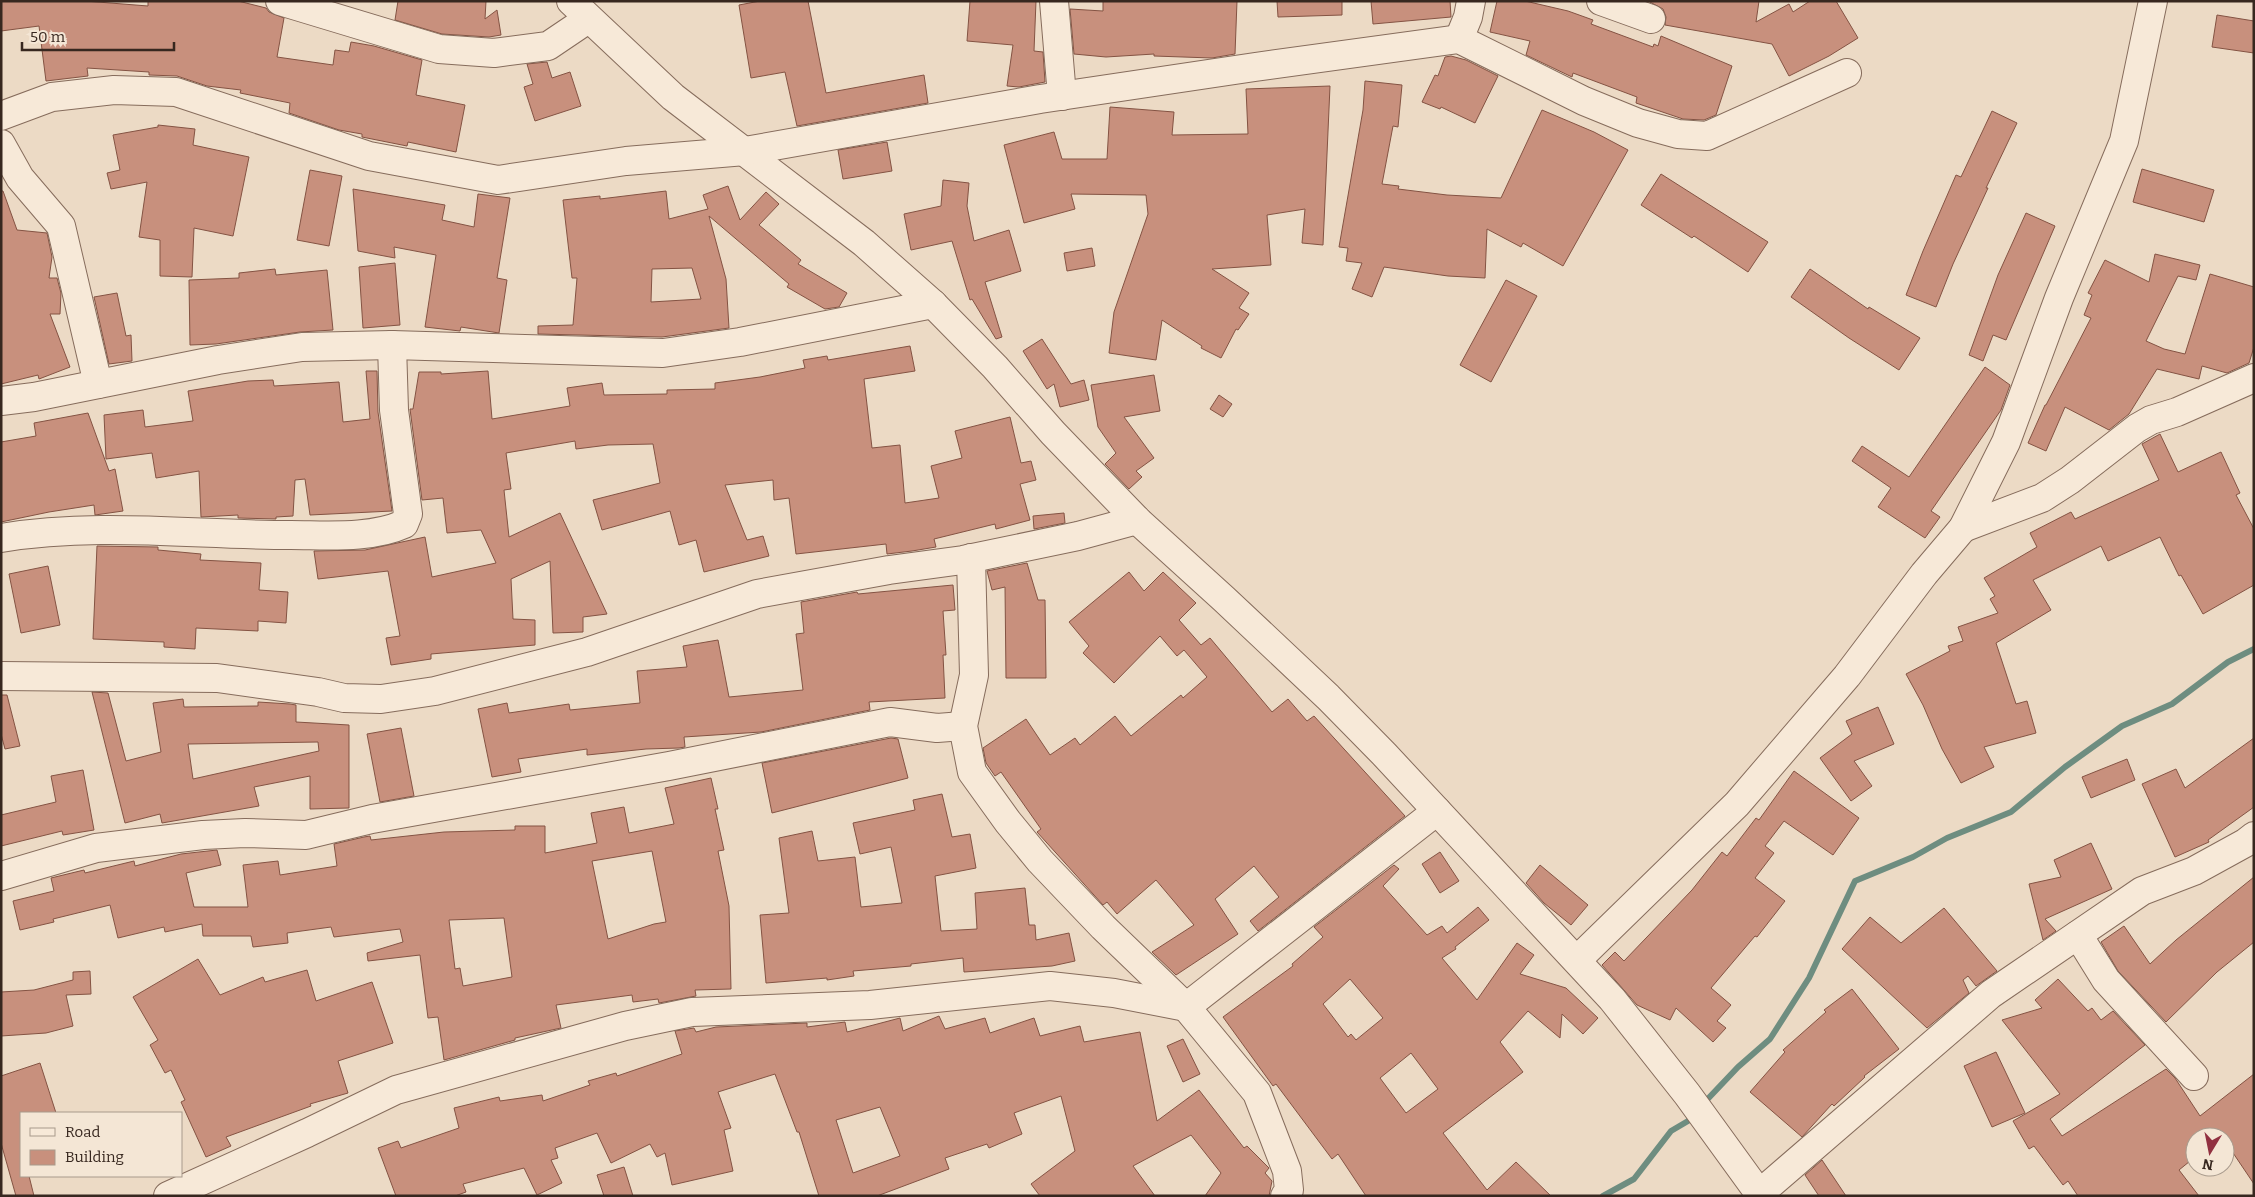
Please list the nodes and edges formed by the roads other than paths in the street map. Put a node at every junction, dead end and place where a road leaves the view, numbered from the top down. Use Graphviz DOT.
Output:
graph roads {
  1 [pos="280,1"];
  2 [pos="1054,1"];
  3 [pos="1471,1"];
  4 [pos="1601,1"];
  5 [pos="2153,1"];
  6 [pos="580,10"];
  7 [pos="1651,19"];
  8 [pos="1459,39"];
  9 [pos="1847,73"];
  10 [pos="1062,96"];
  11 [pos="1,116"];
  12 [pos="1,144"];
  13 [pos="745,151"];
  14 [pos="933,304"];
  15 [pos="392,345"];
  16 [pos="2254,378"];
  17 [pos="98,384"];
  18 [pos="1,401"];
  19 [pos="1137,520"];
  20 [pos="1963,528"];
  21 [pos="1,538"];
  22 [pos="971,558"];
  23 [pos="1,676"];
  24 [pos="963,726"];
  25 [pos="1437,811"];
  26 [pos="2251,844"];
  27 [pos="1,876"];
  28 [pos="2078,935"];
  29 [pos="1577,960"];
  30 [pos="1186,1007"];
  31 [pos="2194,1076"];
  32 [pos="1760,1195"];
  33 [pos="168,1196"];
  34 [pos="1285,1196"];
  1 -- 6 [label="street"];
  2 -- 10 [label="street"];
  3 -- 8 [label="street"];
  4 -- 7 [label="street"];
  5 -- 20 [label="street"];
  6 -- 13 [label="street"];
  8 -- 9 [label="street"];
  8 -- 10 [label="street"];
  10 -- 13 [label="street"];
  11 -- 13 [label="street"];
  12 -- 17 [label="street"];
  13 -- 14 [label="street"];
  14 -- 15 [label="street"];
  14 -- 19 [label="street"];
  15 -- 17 [label="street"];
  15 -- 21 [label="street"];
  16 -- 20 [label="street"];
  17 -- 18 [label="street"];
  19 -- 22 [label="street"];
  19 -- 25 [label="street"];
  20 -- 29 [label="street"];
  22 -- 23 [label="street"];
  22 -- 24 [label="street"];
  24 -- 27 [label="street"];
  24 -- 30 [label="street"];
  25 -- 29 [label="street"];
  25 -- 30 [label="street"];
  26 -- 28 [label="street"];
  28 -- 31 [label="street"];
  28 -- 32 [label="street"];
  29 -- 32 [label="street"];
  30 -- 33 [label="street"];
  30 -- 34 [label="street"];
}
